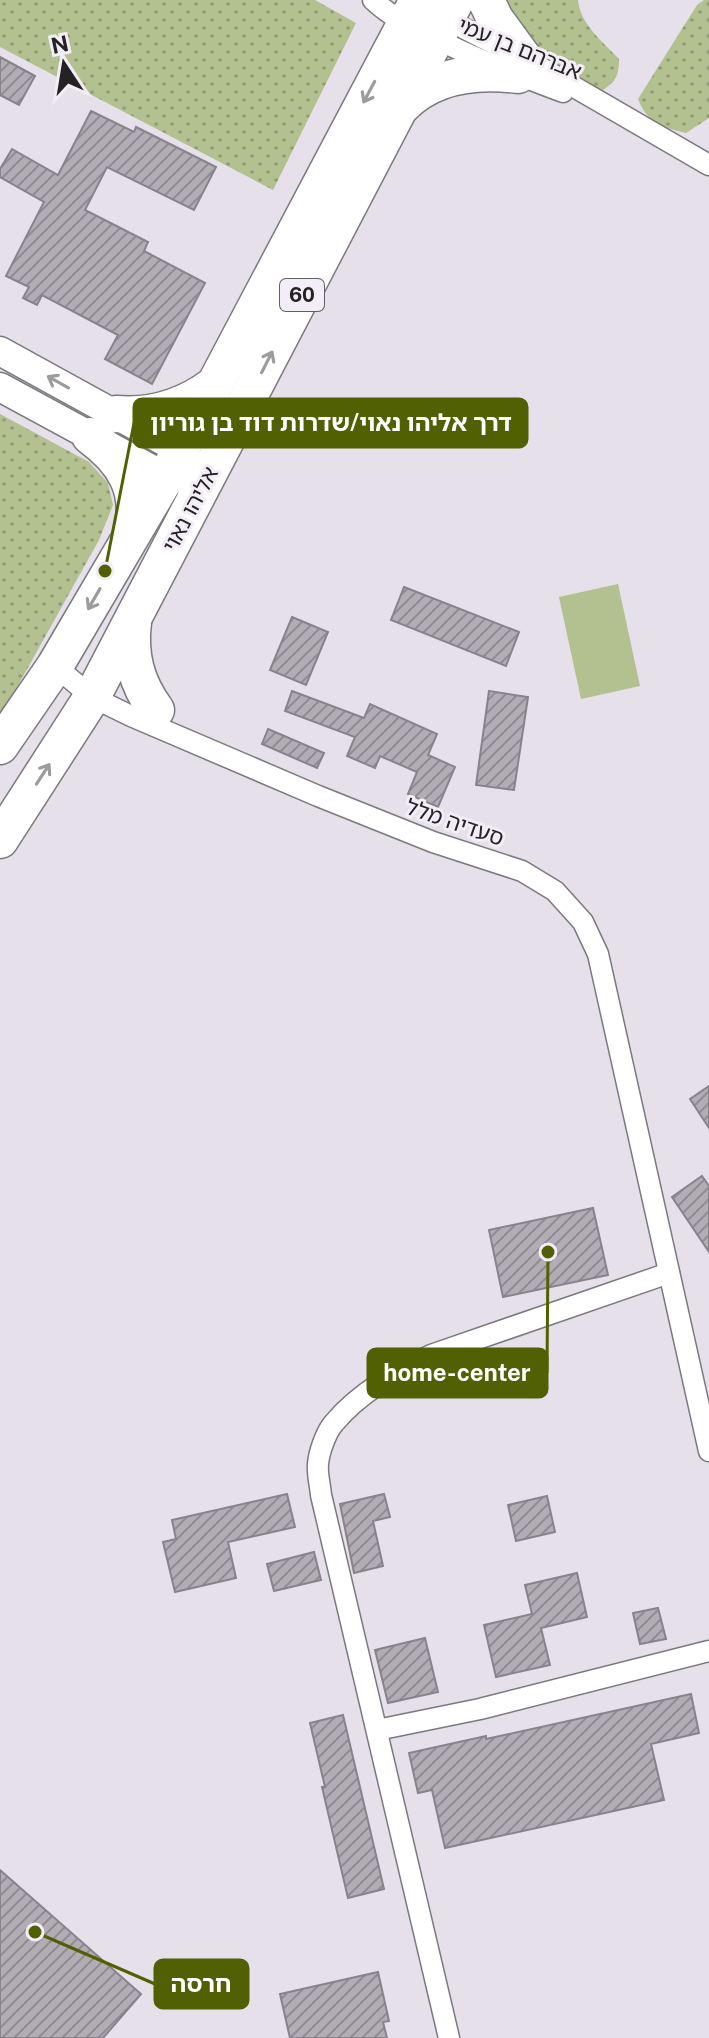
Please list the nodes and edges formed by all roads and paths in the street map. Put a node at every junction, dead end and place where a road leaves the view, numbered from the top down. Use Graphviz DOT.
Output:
graph roads {
  1 [pos="373,0"];
  2 [pos="486,0"];
  3 [pos="426,12"];
  4 [pos="521,67"];
  5 [pos="398,110"];
  6 [pos="706,155"];
  7 [pos="0,351"];
  8 [pos="214,385"];
  9 [pos="0,387"];
  10 [pos="103,425"];
  11 [pos="173,463"];
  12 [pos="206,481"];
  13 [pos="132,532"];
  14 [pos="134,615"];
  15 [pos="55,666"];
  16 [pos="97,689"];
  17 [pos="156,710"];
  18 [pos="0,746"];
  19 [pos="208,748"];
  20 [pos="0,840"];
  21 [pos="669,1273"];
  22 [pos="709,1451"];
  23 [pos="709,1651"];
  24 [pos="377,1730"];
  25 [pos="449,2038"];
  1 -- 3 [label="street, אברהם בן עמי"];
  2 -- 4 [label="highway"];
  3 -- 4 [label="street, אברהם בן עמי"];
  3 -- 5 [label="highway, אליהו נאוי / 60"];
  3 -- 8 [label="highway, אליהו נאוי / 60, one-way"];
  4 -- 5 [label="highway"];
  4 -- 6 [label="street, אברהם בן עמי"];
  12 -- 5 [label="highway, אליהו נאוי / 60, one-way"];
  10 -- 7 [label="main road, one-way"];
  8 -- 10 [label="highway"];
  8 -- 11 [label="highway, אליהו נאוי / 60"];
  9 -- 10 [label="main road"];
  10 -- 11 [label="main road"];
  10 -- 13 [label="highway"];
  11 -- 12 [label="main road"];
  11 -- 13 [label="highway, אליהו נאוי / 60"];
  12 -- 14 [label="highway, אליהו נאוי / 60"];
  13 -- 15 [label="highway, אליהו נאוי / 60, one-way"];
  14 -- 16 [label="highway, אליהו נאוי / 60"];
  14 -- 17 [label="highway"];
  15 -- 16 [label="street, סעדיה מלל"];
  15 -- 18 [label="highway, אליהו נאוי / 60"];
  16 -- 17 [label="street, סעדיה מלל"];
  16 -- 19 [label="street, סעדיה מלל"];
  20 -- 16 [label="highway, אליהו נאוי / 60, one-way"];
  17 -- 19 [label="street, סעדיה מלל"];
  19 -- 21 [label="street, סעדיה מלל"];
  21 -- 22 [label="street, סעדיה מלל"];
  21 -- 24 [label="street"];
  23 -- 24 [label="street"];
  24 -- 25 [label="street"];
}
